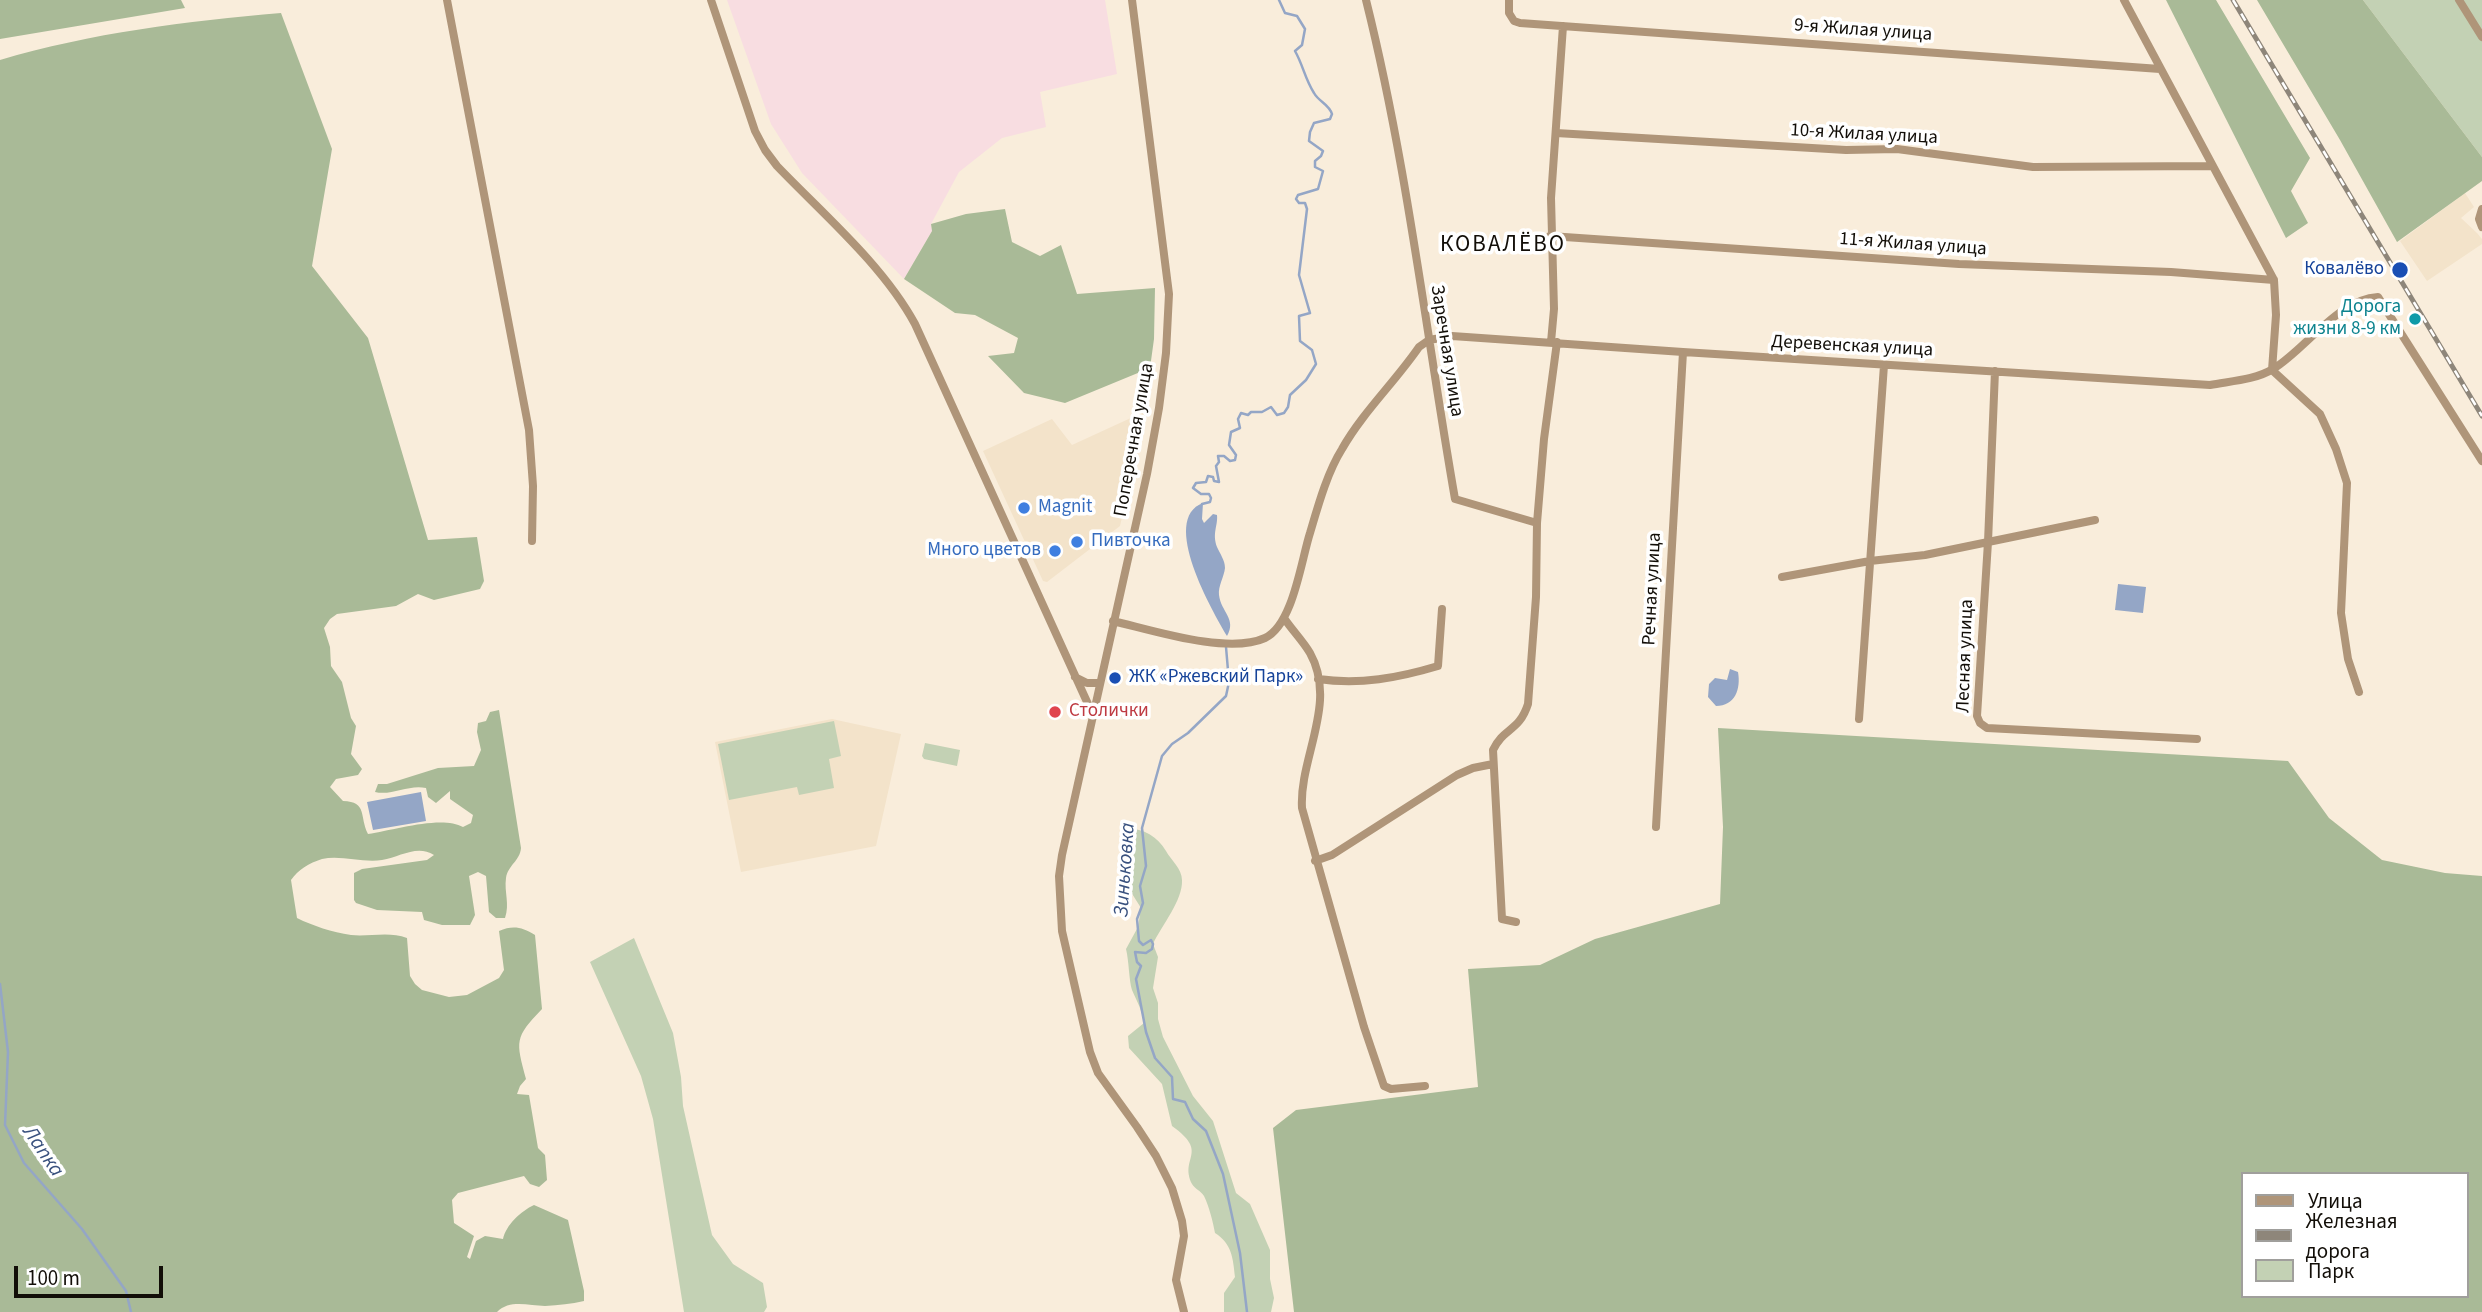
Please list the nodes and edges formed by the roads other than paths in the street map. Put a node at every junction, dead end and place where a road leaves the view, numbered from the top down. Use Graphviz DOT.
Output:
graph roads {
  1 [pos="447,0"];
  2 [pos="711,0"];
  3 [pos="1132,0"];
  4 [pos="1366,0"];
  5 [pos="1509,0"];
  6 [pos="2124,0"];
  7 [pos="2459,0"];
  8 [pos="1563,26"];
  9 [pos="2482,37"];
  10 [pos="2161,69"];
  11 [pos="1556,133"];
  12 [pos="2213,166"];
  13 [pos="2482,209"];
  14 [pos="2482,227"];
  15 [pos="1550,236"];
  16 [pos="2274,280"];
  17 [pos="1429,340"];
  18 [pos="1554,342"];
  19 [pos="1683,352"];
  20 [pos="1884,365"];
  21 [pos="2272,370"];
  22 [pos="1995,371"];
  23 [pos="2482,461"];
  24 [pos="2095,520"];
  25 [pos="1537,523"];
  26 [pos="532,541"];
  27 [pos="1988,542"];
  28 [pos="1870,561"];
  29 [pos="1782,577"];
  30 [pos="1442,609"];
  31 [pos="1284,618"];
  32 [pos="1113,621"];
  33 [pos="1075,677"];
  34 [pos="1318,679"];
  35 [pos="1100,683"];
  36 [pos="2359,691"];
  37 [pos="1093,715"];
  38 [pos="1859,719"];
  39 [pos="2197,739"];
  40 [pos="1493,764"];
  41 [pos="1656,827"];
  42 [pos="1315,861"];
  43 [pos="1516,922"];
  44 [pos="1425,1086"];
  45 [pos="1184,1312"];
  1 -- 26 [label="street"];
  2 -- 33 [label="street"];
  3 -- 32 [label="street, Поперечная улица"];
  4 -- 17 [label="street, Заречная улица"];
  5 -- 8 [label="street, 9-я Жилая улица"];
  6 -- 10 [label="street"];
  7 -- 9 [label="street"];
  8 -- 10 [label="street, 9-я Жилая улица"];
  8 -- 11 [label="street"];
  10 -- 12 [label="street"];
  11 -- 12 [label="street, 10-я Жилая улица"];
  11 -- 15 [label="street"];
  12 -- 16 [label="street"];
  13 -- 14 [label="street"];
  15 -- 16 [label="street, 11-я Жилая улица"];
  15 -- 18 [label="street"];
  16 -- 21 [label="street"];
  17 -- 18 [label="street, Деревенская улица"];
  17 -- 25 [label="street, Заречная улица"];
  17 -- 31 [label="street"];
  18 -- 19 [label="street, Деревенская улица"];
  18 -- 25 [label="street"];
  19 -- 20 [label="street, Деревенская улица"];
  19 -- 41 [label="street, Речная улица"];
  20 -- 22 [label="street, Деревенская улица"];
  20 -- 28 [label="street"];
  21 -- 22 [label="street, Деревенская улица"];
  21 -- 23 [label="street"];
  21 -- 36 [label="street"];
  22 -- 27 [label="street, Лесная улица"];
  24 -- 27 [label="street"];
  25 -- 40 [label="street"];
  27 -- 28 [label="street"];
  27 -- 39 [label="street, Лесная улица"];
  28 -- 29 [label="street"];
  28 -- 38 [label="street"];
  30 -- 34 [label="street"];
  31 -- 32 [label="street"];
  31 -- 34 [label="street"];
  32 -- 35 [label="street, Поперечная улица"];
  33 -- 35 [label="street"];
  33 -- 37 [label="street"];
  34 -- 42 [label="street"];
  35 -- 37 [label="street, Поперечная улица"];
  37 -- 45 [label="street, Поперечная улица"];
  40 -- 42 [label="street"];
  40 -- 43 [label="street"];
  42 -- 44 [label="street"];
}
